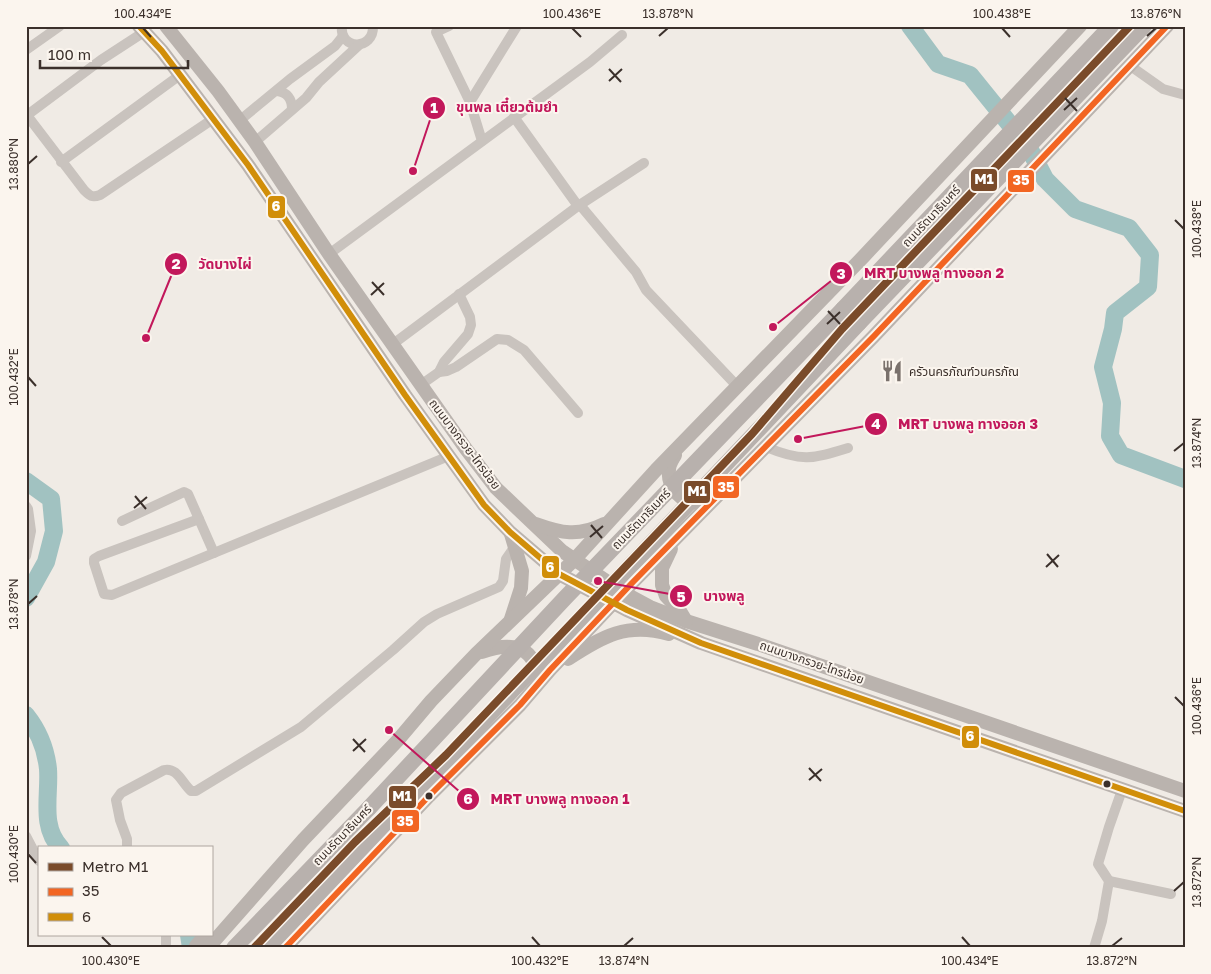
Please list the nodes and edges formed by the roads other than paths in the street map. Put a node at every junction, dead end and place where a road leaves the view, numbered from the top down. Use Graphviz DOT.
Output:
graph roads {
  1 [pos="60,26"];
  2 [pos="166,26"];
  3 [pos="373,26"];
  4 [pos="450,26"];
  5 [pos="517,26"];
  6 [pos="1080,26"];
  7 [pos="1111,26"];
  8 [pos="1144,26"];
  9 [pos="1167,26"];
  10 [pos="142,29"];
  11 [pos="342,31"];
  12 [pos="622,35"];
  13 [pos="359,44"];
  14 [pos="26,50"];
  15 [pos="1129,65"];
  16 [pos="180,75"];
  17 [pos="277,91"];
  18 [pos="1185,95"];
  19 [pos="470,102"];
  20 [pos="292,109"];
  21 [pos="27,115"];
  22 [pos="514,117"];
  23 [pos="213,119"];
  24 [pos="239,121"];
  25 [pos="482,141"];
  26 [pos="255,142"];
  27 [pos="62,162"];
  28 [pos="644,163"];
  29 [pos="579,205"];
  30 [pos="329,254"];
  31 [pos="459,294"];
  32 [pos="394,344"];
  33 [pos="439,372"];
  34 [pos="422,384"];
  35 [pos="738,386"];
  36 [pos="578,413"];
  37 [pos="682,445"];
  38 [pos="766,447"];
  39 [pos="848,448"];
  40 [pos="449,456"];
  41 [pos="723,490"];
  42 [pos="26,506"];
  43 [pos="199,519"];
  44 [pos="695,519"];
  45 [pos="610,520"];
  46 [pos="122,521"];
  47 [pos="537,527"];
  48 [pos="521,546"];
  49 [pos="214,553"];
  50 [pos="26,556"];
  51 [pos="574,560"];
  52 [pos="559,574"];
  53 [pos="619,598"];
  54 [pos="686,621"];
  55 [pos="510,622"];
  56 [pos="701,643"];
  57 [pos="476,654"];
  58 [pos="550,670"];
  59 [pos="528,696"];
  60 [pos="1129,771"];
  61 [pos="1122,790"];
  62 [pos="1185,791"];
  63 [pos="1185,811"];
  64 [pos="320,822"];
  65 [pos="26,836"];
  66 [pos="127,846"];
  67 [pos="38,859"];
  68 [pos="364,865"];
  69 [pos="1109,881"];
  70 [pos="1171,894"];
  71 [pos="212,928"];
  72 [pos="205,944"];
  73 [pos="234,948"];
  74 [pos="270,948"];
  75 [pos="286,948"];
  76 [pos="296,948"];
  77 [pos="1094,948"];
  1 -- 14 [label="street"];
  2 -- 24 [label="main road, ถนนบางกรวย-ไทรน้อย"];
  3 -- 13 [label="street"];
  4 -- 19 [label="street"];
  5 -- 19 [label="street"];
  6 -- 35 [label="main road, ถนนรัตนาธิเบศร์"];
  7 -- 73 [label="main road, ถนนรัตนาธิเบศร์, bridge"];
  8 -- 74 [label="main road, ถนนรัตนาธิเบศร์, bridge"];
  9 -- 15 [label="main road"];
  10 -- 16 [label="main road, ถนนบางกรวย-ไทรน้อย"];
  10 -- 21 [label="street"];
  11 -- 13 [label="street"];
  11 -- 17 [label="street"];
  12 -- 22 [label="street"];
  13 -- 20 [label="street"];
  15 -- 18 [label="street"];
  15 -- 38 [label="main road"];
  16 -- 23 [label="main road, ถนนบางกรวย-ไทรน้อย"];
  16 -- 27 [label="street"];
  17 -- 20 [label="street"];
  17 -- 24 [label="street"];
  19 -- 25 [label="street"];
  20 -- 26 [label="street"];
  21 -- 27 [label="street"];
  22 -- 25 [label="street"];
  22 -- 29 [label="street"];
  23 -- 27 [label="street"];
  23 -- 40 [label="main road, ถนนบางกรวย-ไทรน้อย"];
  24 -- 26 [label="main road, ถนนบางกรวย-ไทรน้อย"];
  25 -- 30 [label="street"];
  26 -- 30 [label="main road, ถนนบางกรวย-ไทรน้อย"];
  28 -- 29 [label="street"];
  29 -- 31 [label="street"];
  29 -- 35 [label="street"];
  30 -- 32 [label="main road, ถนนบางกรวย-ไทรน้อย"];
  31 -- 32 [label="street"];
  31 -- 33 [label="street"];
  32 -- 34 [label="main road, ถนนบางกรวย-ไทรน้อย"];
  33 -- 34 [label="street"];
  33 -- 36 [label="street"];
  34 -- 47 [label="main road, ถนนบางกรวย-ไทรน้อย"];
  35 -- 37 [label="main road, ถนนรัตนาธิเบศร์"];
  37 -- 41 [label="main road"];
  37 -- 45 [label="main road, ถนนรัตนาธิเบศร์"];
  38 -- 39 [label="street"];
  38 -- 41 [label="main road"];
  40 -- 48 [label="main road, ถนนบางกรวย-ไทรน้อย"];
  40 -- 49 [label="street"];
  41 -- 44 [label="main road"];
  42 -- 50 [label="street"];
  43 -- 46 [label="street"];
  43 -- 49 [label="street"];
  43 -- 49 [label="street"];
  44 -- 53 [label="main road"];
  44 -- 54 [label="main road"];
  45 -- 47 [label="main road"];
  45 -- 51 [label="main road, ถนนรัตนาธิเบศร์"];
  47 -- 48 [label="main road"];
  47 -- 51 [label="main road, ถนนบางกรวย-ไทรน้อย"];
  48 -- 52 [label="main road, ถนนบางกรวย-ไทรน้อย"];
  48 -- 55 [label="main road"];
  48 -- 66 [label="street"];
  51 -- 52 [label="main road, ถนนรัตนาธิเบศร์"];
  51 -- 53 [label="main road, ถนนบางกรวย-ไทรน้อย"];
  52 -- 53 [label="main road, ถนนบางกรวย-ไทรน้อย"];
  52 -- 55 [label="main road, ถนนรัตนาธิเบศร์"];
  53 -- 54 [label="main road, ถนนบางกรวย-ไทรน้อย"];
  53 -- 56 [label="main road, ถนนบางกรวย-ไทรน้อย"];
  53 -- 58 [label="main road"];
  54 -- 60 [label="main road, ถนนบางกรวย-ไทรน้อย"];
  55 -- 57 [label="main road, ถนนรัตนาธิเบศร์"];
  56 -- 58 [label="main road"];
  56 -- 61 [label="main road, ถนนบางกรวย-ไทรน้อย"];
  57 -- 59 [label="main road"];
  57 -- 64 [label="main road, ถนนรัตนาธิเบศร์"];
  58 -- 59 [label="main road"];
  59 -- 68 [label="main road"];
  60 -- 61 [label="main road"];
  60 -- 62 [label="main road, ถนนบางกรวย-ไทรน้อย"];
  61 -- 63 [label="main road, ถนนบางกรวย-ไทรน้อย"];
  61 -- 69 [label="street"];
  64 -- 71 [label="main road"];
  64 -- 72 [label="main road, ถนนรัตนาธิเบศร์"];
  65 -- 67 [label="street"];
  68 -- 75 [label="main road"];
  68 -- 76 [label="main road"];
  69 -- 70 [label="street"];
  69 -- 77 [label="street"];
}
